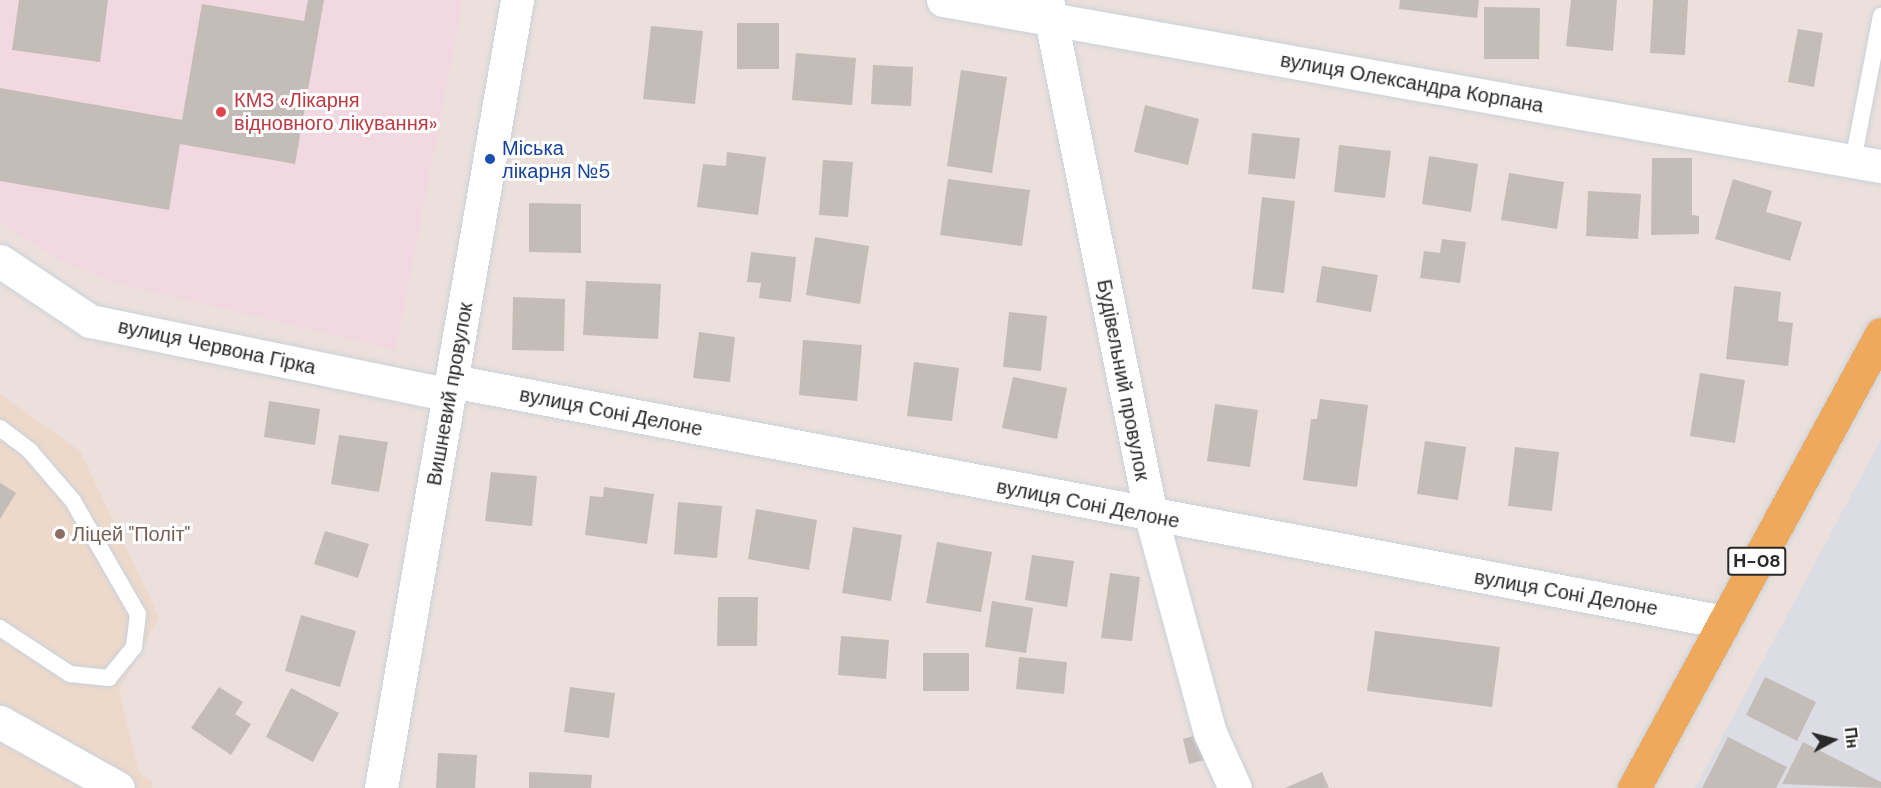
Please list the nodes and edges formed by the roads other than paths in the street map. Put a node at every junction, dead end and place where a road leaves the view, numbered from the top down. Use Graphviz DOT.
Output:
graph roads {
  1 [pos="517,0"];
  2 [pos="943,0"];
  3 [pos="1049,9"];
  4 [pos="1881,16"];
  5 [pos="1867,164"];
  6 [pos="0,261"];
  7 [pos="1881,334"];
  8 [pos="451,388"];
  9 [pos="0,428"];
  10 [pos="1151,516"];
  11 [pos="1724,622"];
  12 [pos="0,628"];
  13 [pos="0,722"];
  14 [pos="118,788"];
  15 [pos="381,788"];
  16 [pos="1235,788"];
  17 [pos="1634,788"];
  1 -- 8 [label="street, Вишневий провулок"];
  2 -- 3 [label="street, вулиця Олександра Корпана"];
  3 -- 5 [label="street, вулиця Олександра Корпана"];
  3 -- 10 [label="street, Будівельний провулок"];
  4 -- 5 [label="lane"];
  6 -- 8 [label="street, вулиця Червона Гірка"];
  7 -- 11 [label="main road, Н-08"];
  8 -- 10 [label="street, вулиця Соні Делоне"];
  8 -- 15 [label="street, Вишневий провулок"];
  9 -- 12 [label="lane"];
  10 -- 11 [label="street, вулиця Соні Делоне"];
  10 -- 16 [label="street, Будівельний провулок"];
  11 -- 17 [label="main road, Н-08"];
  13 -- 14 [label="street"];
}
